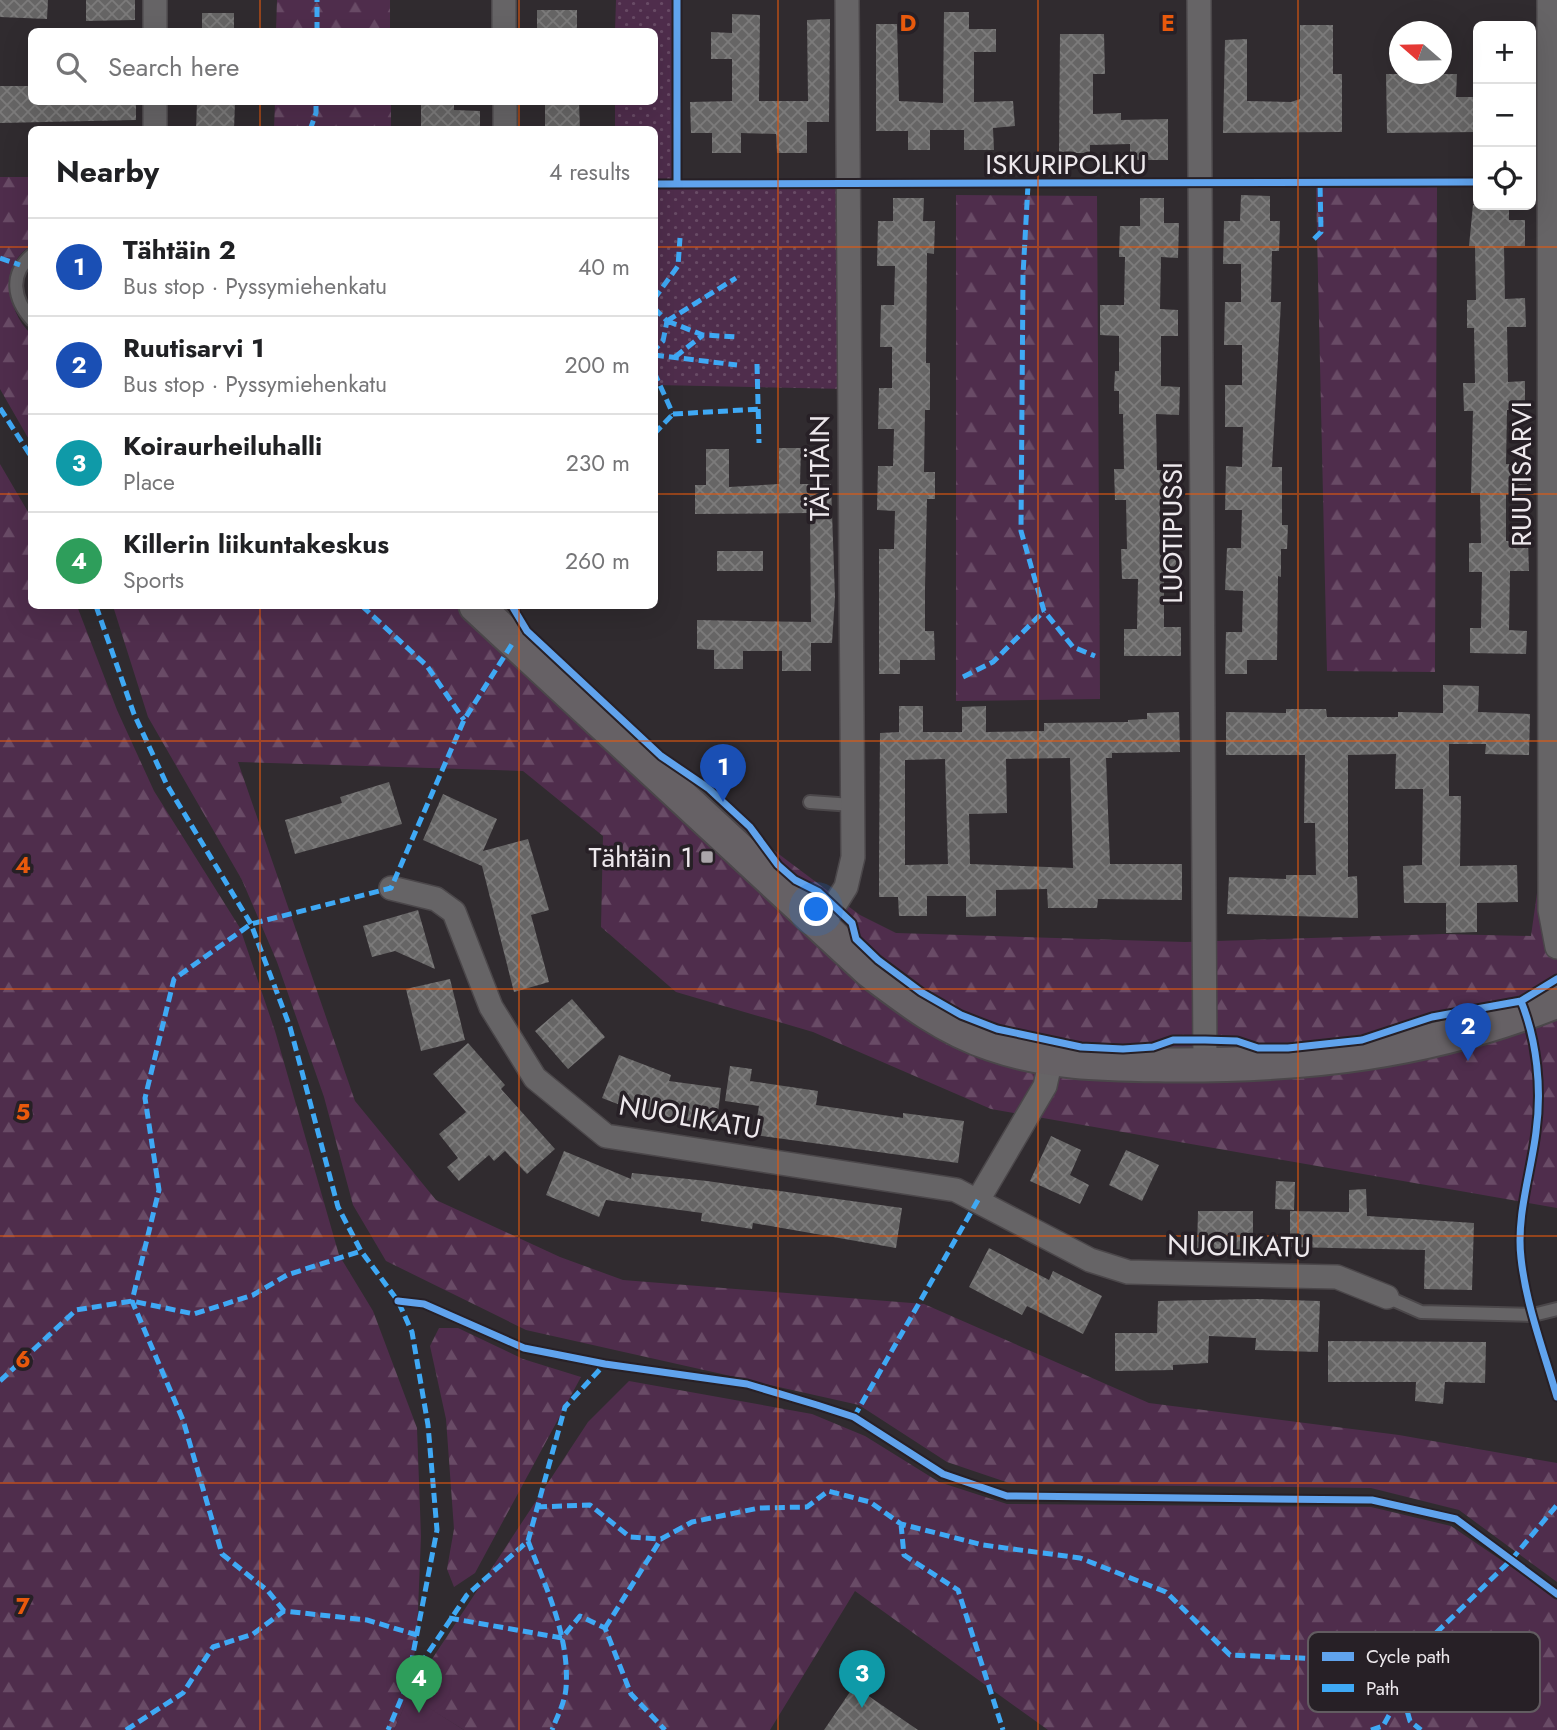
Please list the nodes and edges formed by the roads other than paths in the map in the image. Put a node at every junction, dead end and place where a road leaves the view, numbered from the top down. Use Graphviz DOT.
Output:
graph roads {
  1 [pos="155,0"];
  2 [pos="504,0"];
  3 [pos="847,0"];
  4 [pos="1199,0"];
  5 [pos="1549,0"];
  6 [pos="155,28"];
  7 [pos="505,28"];
  8 [pos="155,105"];
  9 [pos="505,105"];
  10 [pos="155,126"];
  11 [pos="505,126"];
  12 [pos="28,258"];
  13 [pos="28,315"];
  14 [pos="478,609"];
  15 [pos="810,802"];
  16 [pos="852,805"];
  17 [pos="391,888"];
  18 [pos="821,927"];
  19 [pos="1557,947"];
  20 [pos="1557,1001"];
  21 [pos="1051,1059"];
  22 [pos="1205,1065"];
  23 [pos="978,1200"];
  24 [pos="1387,1297"];
  25 [pos="1557,1310"];
  1 -- 6 [label="street"];
  2 -- 7 [label="street"];
  3 -- 16 [label="street, TÄHTÄIN"];
  4 -- 22 [label="street, LUOTIPUSSI"];
  5 -- 19 [label="street, RUUTISARVI"];
  8 -- 10 [label="street"];
  9 -- 11 [label="street"];
  12 -- 13 [label="lane"];
  14 -- 18 [label="street"];
  15 -- 16 [label="lane"];
  16 -- 18 [label="street, TÄHTÄIN"];
  17 -- 23 [label="street, NUOLIKATU"];
  18 -- 21 [label="street"];
  20 -- 22 [label="street"];
  21 -- 22 [label="street"];
  21 -- 23 [label="street"];
  23 -- 24 [label="street, NUOLIKATU"];
  24 -- 25 [label="lane"];
}
